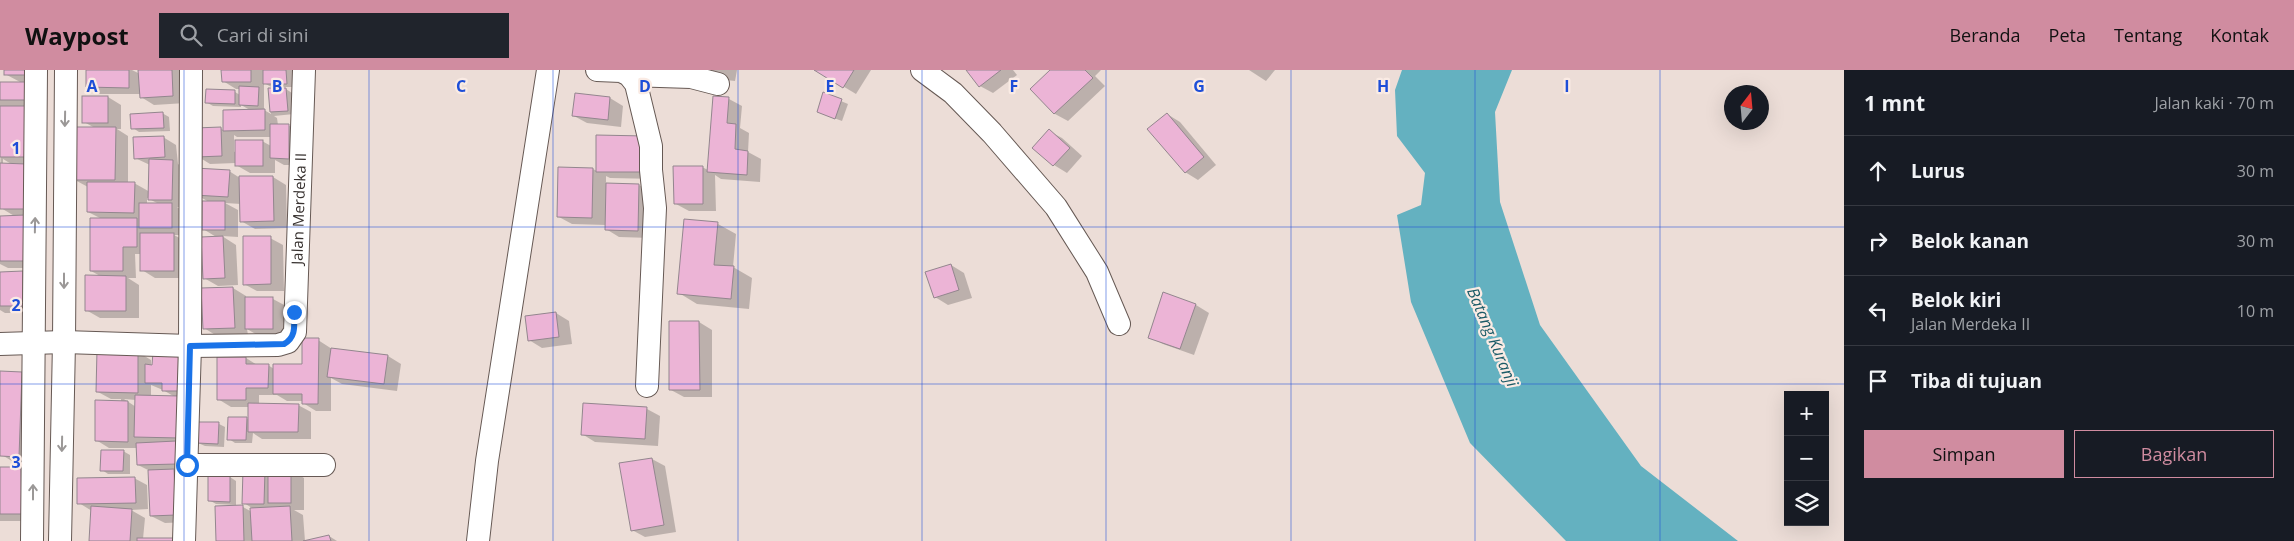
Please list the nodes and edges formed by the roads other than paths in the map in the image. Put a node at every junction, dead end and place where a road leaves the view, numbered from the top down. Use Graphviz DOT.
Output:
graph roads {
  1 [pos="36,70"];
  2 [pos="66,70"];
  3 [pos="191,70"];
  4 [pos="304,70"];
  5 [pos="548,70"];
  6 [pos="597,70"];
  7 [pos="922,70"];
  8 [pos="629,75"];
  9 [pos="718,84"];
  10 [pos="35,183"];
  11 [pos="64,184"];
  12 [pos="1119,324"];
  13 [pos="64,342"];
  14 [pos="34,343"];
  15 [pos="0,344"];
  16 [pos="190,346"];
  17 [pos="647,386"];
  18 [pos="187,465"];
  19 [pos="324,465"];
  20 [pos="32,541"];
  21 [pos="60,541"];
  22 [pos="184,541"];
  23 [pos="478,541"];
  1 -- 10 [label="street"];
  2 -- 11 [label="street, one-way"];
  3 -- 16 [label="street"];
  4 -- 16 [label="street, Jalan Merdeka II"];
  5 -- 23 [label="street"];
  6 -- 8 [label="street"];
  7 -- 12 [label="street"];
  8 -- 9 [label="street"];
  8 -- 17 [label="street"];
  10 -- 11 [label="street"];
  14 -- 10 [label="street, one-way"];
  11 -- 13 [label="street, one-way"];
  13 -- 14 [label="street"];
  13 -- 16 [label="street"];
  13 -- 21 [label="street, one-way"];
  14 -- 15 [label="street"];
  20 -- 14 [label="street, one-way"];
  16 -- 18 [label="street"];
  18 -- 19 [label="street"];
  18 -- 22 [label="street"];
}
